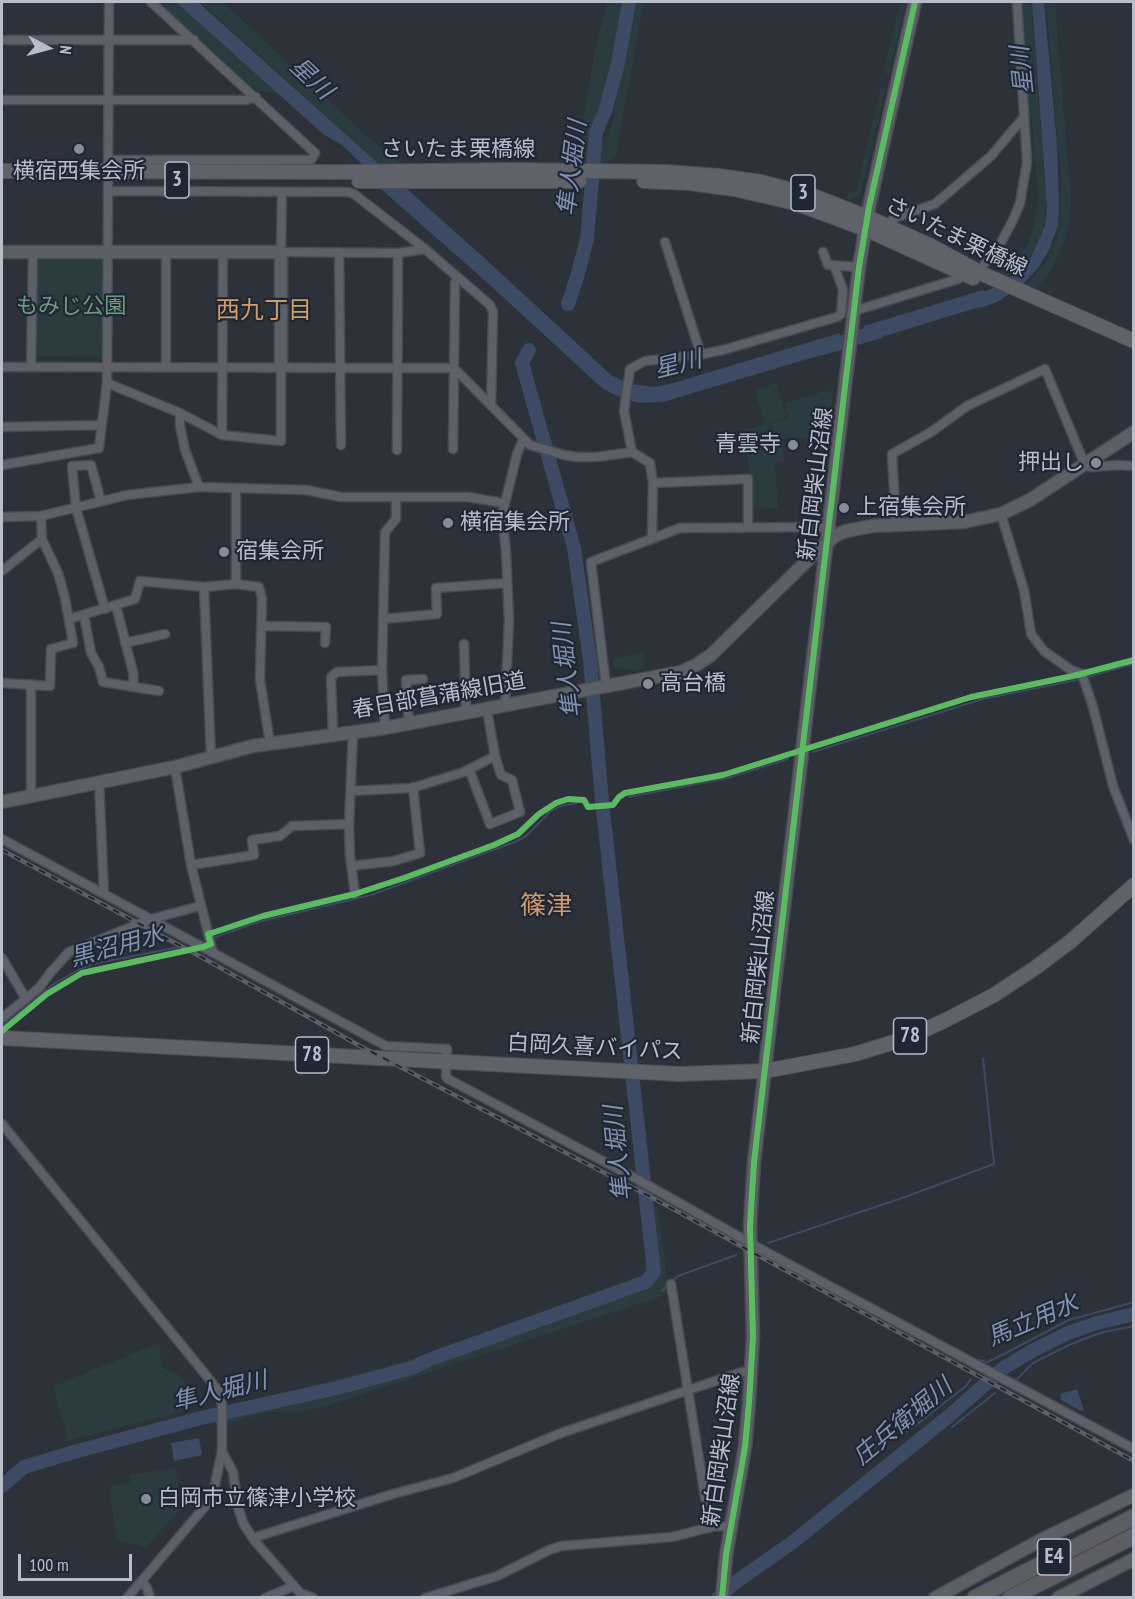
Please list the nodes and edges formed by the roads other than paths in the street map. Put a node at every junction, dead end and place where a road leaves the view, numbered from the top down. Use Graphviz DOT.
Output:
graph roads {
  1 [pos="109,2"];
  2 [pos="151,2"];
  3 [pos="915,2"];
  4 [pos="1017,2"];
  5 [pos="2,40"];
  6 [pos="109,40"];
  7 [pos="194,40"];
  8 [pos="256,97"];
  9 [pos="109,99"];
  10 [pos="2,100"];
  11 [pos="1023,118"];
  12 [pos="2,171"];
  13 [pos="108,176"];
  14 [pos="2,179"];
  15 [pos="282,192"];
  16 [pos="866,223"];
  17 [pos="887,226"];
  18 [pos="665,242"];
  19 [pos="425,249"];
  20 [pos="2,252"];
  21 [pos="33,252"];
  22 [pos="166,252"];
  23 [pos="223,252"];
  24 [pos="282,252"];
  25 [pos="339,252"];
  26 [pos="823,252"];
  27 [pos="108,253"];
  28 [pos="398,253"];
  29 [pos="834,265"];
  30 [pos="859,267"];
  31 [pos="982,272"];
  32 [pos="458,278"];
  33 [pos="958,279"];
  34 [pos="1027,299"];
  35 [pos="853,314"];
  36 [pos="1134,341"];
  37 [pos="1134,351"];
  38 [pos="701,355"];
  39 [pos="31,366"];
  40 [pos="2,367"];
  41 [pos="107,367"];
  42 [pos="166,367"];
  43 [pos="223,368"];
  44 [pos="281,368"];
  45 [pos="339,368"];
  46 [pos="398,368"];
  47 [pos="454,368"];
  48 [pos="107,383"];
  49 [pos="491,406"];
  50 [pos="180,413"];
  51 [pos="102,425"];
  52 [pos="2,427"];
  53 [pos="1134,432"];
  54 [pos="222,435"];
  55 [pos="523,440"];
  56 [pos="340,445"];
  57 [pos="453,449"];
  58 [pos="397,450"];
  59 [pos="632,452"];
  60 [pos="2,465"];
  61 [pos="1085,465"];
  62 [pos="1134,466"];
  63 [pos="653,483"];
  64 [pos="199,487"];
  65 [pos="236,488"];
  66 [pos="396,498"];
  67 [pos="101,501"];
  68 [pos="504,503"];
  69 [pos="76,508"];
  70 [pos="1001,514"];
  71 [pos="40,516"];
  72 [pos="2,517"];
  73 [pos="896,525"];
  74 [pos="748,527"];
  75 [pos="829,527"];
  76 [pos="652,538"];
  77 [pos="42,539"];
  78 [pos="827,541"];
  79 [pos="2,571"];
  80 [pos="507,583"];
  81 [pos="236,584"];
  82 [pos="204,586"];
  83 [pos="116,606"];
  84 [pos="105,609"];
  85 [pos="84,615"];
  86 [pos="69,619"];
  87 [pos="383,619"];
  88 [pos="262,626"];
  89 [pos="165,634"];
  90 [pos="125,643"];
  91 [pos="326,643"];
  92 [pos="464,644"];
  93 [pos="382,670"];
  94 [pos="423,680"];
  95 [pos="2,683"];
  96 [pos="30,684"];
  97 [pos="134,687"];
  98 [pos="604,687"];
  99 [pos="159,691"];
  100 [pos="505,707"];
  101 [pos="487,710"];
  102 [pos="466,713"];
  103 [pos="409,724"];
  104 [pos="385,728"];
  105 [pos="353,732"];
  106 [pos="333,735"];
  107 [pos="270,743"];
  108 [pos="495,756"];
  109 [pos="211,758"];
  110 [pos="175,767"];
  111 [pos="470,769"];
  112 [pos="99,781"];
  113 [pos="413,787"];
  114 [pos="351,791"];
  115 [pos="31,795"];
  116 [pos="2,802"];
  117 [pos="349,824"];
  118 [pos="2,839"];
  119 [pos="1134,840"];
  120 [pos="191,865"];
  121 [pos="351,866"];
  122 [pos="1134,885"];
  123 [pos="104,894"];
  124 [pos="355,894"];
  125 [pos="200,906"];
  126 [pos="151,920"];
  127 [pos="213,953"];
  128 [pos="2,958"];
  129 [pos="26,999"];
  130 [pos="2,1018"];
  131 [pos="2,1038"];
  132 [pos="447,1062"];
  133 [pos="765,1071"];
  134 [pos="2,1124"];
  135 [pos="751,1243"];
  136 [pos="670,1284"];
  137 [pos="752,1372"];
  138 [pos="687,1391"];
  139 [pos="1134,1449"];
  140 [pos="222,1451"];
  141 [pos="1134,1495"];
  142 [pos="1134,1517"];
  143 [pos="715,1526"];
  144 [pos="731,1527"];
  145 [pos="1134,1536"];
  146 [pos="254,1540"];
  147 [pos="1134,1559"];
  148 [pos="142,1581"];
  149 [pos="294,1586"];
  150 [pos="128,1598"];
  151 [pos="150,1598"];
  152 [pos="265,1598"];
  153 [pos="313,1598"];
  154 [pos="425,1598"];
  155 [pos="722,1598"];
  156 [pos="935,1598"];
  157 [pos="975,1598"];
  158 [pos="1010,1598"];
  159 [pos="1058,1598"];
  1 -- 6 [label="street"];
  2 -- 7 [label="street"];
  3 -- 16 [label="street"];
  4 -- 11 [label="street"];
  5 -- 6 [label="street"];
  6 -- 7 [label="street"];
  6 -- 9 [label="street"];
  7 -- 8 [label="street"];
  8 -- 9 [label="street"];
  8 -- 13 [label="street"];
  9 -- 10 [label="street"];
  9 -- 13 [label="street"];
  11 -- 17 [label="street"];
  11 -- 31 [label="street"];
  12 -- 13 [label="main road, さいたま栗橋線 / 3"];
  13 -- 14 [label="main road, さいたま栗橋線 / 3"];
  13 -- 15 [label="street"];
  13 -- 16 [label="main road, さいたま栗橋線 / 3"];
  13 -- 27 [label="street"];
  15 -- 19 [label="street"];
  15 -- 24 [label="street"];
  16 -- 17 [label="main road, さいたま栗橋線 / 3"];
  16 -- 30 [label="street"];
  16 -- 31 [label="main road, さいたま栗橋線 / 3"];
  17 -- 31 [label="main road, さいたま栗橋線 / 3"];
  18 -- 38 [label="street"];
  19 -- 28 [label="street"];
  19 -- 32 [label="street"];
  20 -- 21 [label="street"];
  21 -- 27 [label="street"];
  21 -- 39 [label="street"];
  22 -- 23 [label="street"];
  22 -- 27 [label="street"];
  22 -- 42 [label="street"];
  23 -- 24 [label="street"];
  23 -- 43 [label="street"];
  24 -- 25 [label="street"];
  24 -- 44 [label="street"];
  25 -- 28 [label="street"];
  25 -- 45 [label="street"];
  26 -- 29 [label="street"];
  27 -- 41 [label="street"];
  28 -- 46 [label="street"];
  29 -- 30 [label="street"];
  29 -- 38 [label="street"];
  30 -- 35 [label="street"];
  31 -- 34 [label="main road, さいたま栗橋線 / 3"];
  32 -- 47 [label="street"];
  32 -- 49 [label="street"];
  33 -- 35 [label="street"];
  34 -- 36 [label="main road, さいたま栗橋線 / 3"];
  34 -- 37 [label="main road, さいたま栗橋線 / 3"];
  35 -- 75 [label="street, 新白岡柴山沼線"];
  38 -- 59 [label="street"];
  39 -- 40 [label="street"];
  39 -- 41 [label="street"];
  41 -- 42 [label="street"];
  41 -- 48 [label="street"];
  42 -- 43 [label="street"];
  43 -- 44 [label="street"];
  43 -- 54 [label="street"];
  44 -- 45 [label="street"];
  44 -- 54 [label="street"];
  45 -- 46 [label="street"];
  45 -- 56 [label="street"];
  46 -- 47 [label="street"];
  46 -- 58 [label="street"];
  47 -- 49 [label="street"];
  47 -- 57 [label="street"];
  48 -- 50 [label="street"];
  48 -- 51 [label="street"];
  49 -- 55 [label="street"];
  50 -- 54 [label="street"];
  50 -- 64 [label="street"];
  51 -- 52 [label="street"];
  51 -- 60 [label="street"];
  53 -- 61 [label="street, 春日部菖蒲線旧道"];
  55 -- 59 [label="street"];
  55 -- 68 [label="street"];
  59 -- 63 [label="street"];
  61 -- 62 [label="street"];
  61 -- 70 [label="street, 春日部菖蒲線旧道"];
  61 -- 73 [label="street"];
  63 -- 74 [label="street"];
  63 -- 76 [label="street"];
  64 -- 65 [label="street"];
  64 -- 67 [label="street"];
  65 -- 66 [label="street"];
  65 -- 81 [label="street"];
  66 -- 68 [label="street"];
  66 -- 87 [label="street"];
  67 -- 69 [label="street"];
  67 -- 69 [label="street"];
  68 -- 80 [label="street"];
  69 -- 71 [label="street"];
  69 -- 84 [label="street"];
  70 -- 73 [label="street, 春日部菖蒲線旧道"];
  70 -- 119 [label="street"];
  71 -- 72 [label="street"];
  71 -- 77 [label="street"];
  73 -- 78 [label="street, 春日部菖蒲線旧道"];
  74 -- 75 [label="street"];
  74 -- 76 [label="street"];
  75 -- 78 [label="street, 新白岡柴山沼線"];
  76 -- 98 [label="street"];
  77 -- 79 [label="street"];
  77 -- 86 [label="street"];
  78 -- 98 [label="street, 春日部菖蒲線旧道"];
  78 -- 133 [label="street, 新白岡柴山沼線"];
  80 -- 87 [label="street"];
  80 -- 100 [label="street"];
  81 -- 82 [label="street"];
  81 -- 88 [label="street"];
  82 -- 83 [label="street"];
  82 -- 109 [label="street"];
  83 -- 84 [label="street"];
  83 -- 90 [label="street"];
  84 -- 85 [label="street"];
  85 -- 86 [label="street"];
  85 -- 97 [label="street"];
  86 -- 96 [label="street"];
  87 -- 93 [label="street"];
  88 -- 91 [label="street"];
  88 -- 107 [label="street"];
  89 -- 90 [label="street"];
  90 -- 97 [label="street"];
  92 -- 102 [label="street"];
  93 -- 104 [label="street"];
  93 -- 106 [label="street"];
  94 -- 103 [label="street"];
  95 -- 96 [label="street"];
  96 -- 115 [label="street"];
  97 -- 99 [label="street"];
  98 -- 100 [label="street, 春日部菖蒲線旧道"];
  100 -- 101 [label="street, 春日部菖蒲線旧道"];
  101 -- 102 [label="street, 春日部菖蒲線旧道"];
  101 -- 108 [label="street"];
  102 -- 103 [label="street, 春日部菖蒲線旧道"];
  103 -- 104 [label="street, 春日部菖蒲線旧道"];
  104 -- 105 [label="street, 春日部菖蒲線旧道"];
  105 -- 106 [label="street, 春日部菖蒲線旧道"];
  105 -- 114 [label="street"];
  106 -- 107 [label="street, 春日部菖蒲線旧道"];
  107 -- 109 [label="street, 春日部菖蒲線旧道"];
  108 -- 111 [label="street"];
  108 -- 111 [label="street"];
  109 -- 110 [label="street, 春日部菖蒲線旧道"];
  110 -- 112 [label="street, 春日部菖蒲線旧道"];
  110 -- 120 [label="street"];
  111 -- 113 [label="street"];
  112 -- 115 [label="street, 春日部菖蒲線旧道"];
  112 -- 123 [label="street"];
  113 -- 114 [label="street"];
  113 -- 121 [label="street"];
  114 -- 117 [label="street"];
  115 -- 116 [label="street, 春日部菖蒲線旧道"];
  117 -- 120 [label="street"];
  117 -- 121 [label="street"];
  118 -- 123 [label="street"];
  120 -- 125 [label="street"];
  121 -- 124 [label="street"];
  122 -- 133 [label="main road, 白岡久喜バイパス / 78"];
  123 -- 126 [label="street"];
  125 -- 126 [label="street"];
  125 -- 127 [label="street"];
  126 -- 127 [label="street"];
  126 -- 129 [label="street"];
  127 -- 132 [label="street"];
  128 -- 129 [label="street"];
  129 -- 130 [label="street"];
  131 -- 132 [label="main road, 白岡久喜バイパス / 78"];
  132 -- 133 [label="main road, 白岡久喜バイパス / 78"];
  132 -- 135 [label="street"];
  133 -- 135 [label="street, 新白岡柴山沼線"];
  134 -- 140 [label="street"];
  135 -- 137 [label="street, 新白岡柴山沼線"];
  135 -- 139 [label="street"];
  136 -- 138 [label="street"];
  137 -- 138 [label="street"];
  137 -- 144 [label="street, 新白岡柴山沼線"];
  138 -- 143 [label="street"];
  138 -- 146 [label="street"];
  140 -- 146 [label="street"];
  140 -- 148 [label="street"];
  141 -- 156 [label="street"];
  142 -- 157 [label="highway, E4"];
  143 -- 144 [label="street"];
  143 -- 154 [label="street"];
  144 -- 155 [label="street, 新白岡柴山沼線"];
  145 -- 158 [label="highway, E4"];
  146 -- 149 [label="street"];
  147 -- 159 [label="street"];
  148 -- 150 [label="street"];
  148 -- 151 [label="street"];
  149 -- 152 [label="street"];
  149 -- 153 [label="street"];
}
